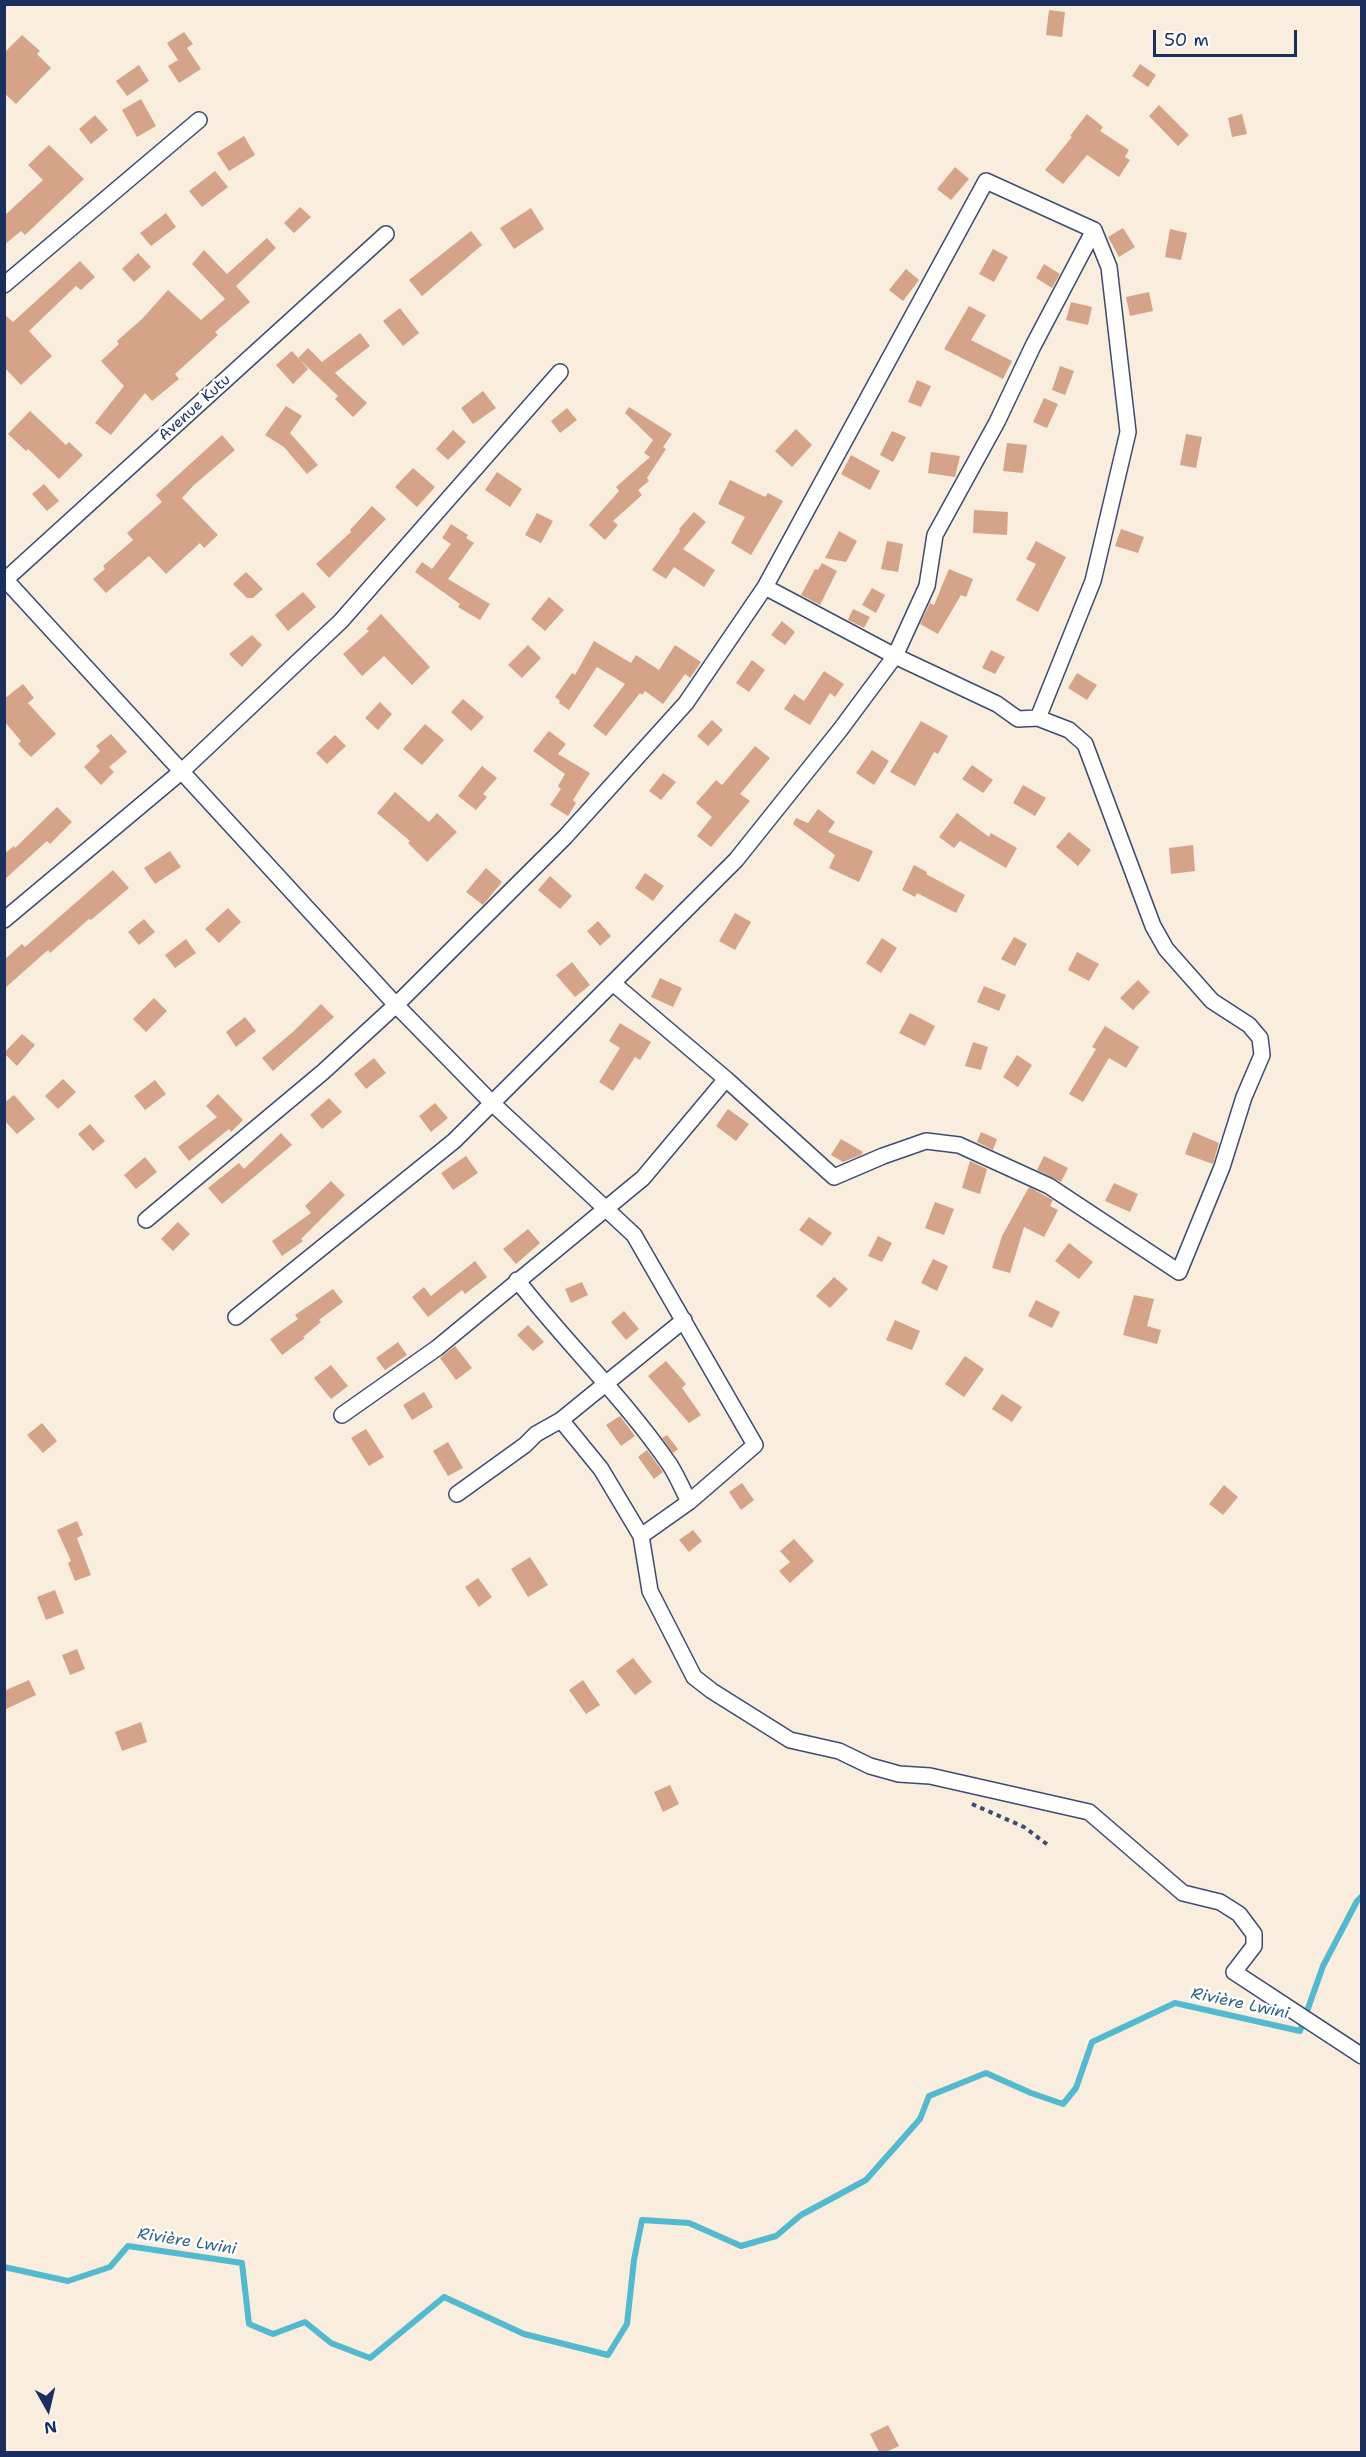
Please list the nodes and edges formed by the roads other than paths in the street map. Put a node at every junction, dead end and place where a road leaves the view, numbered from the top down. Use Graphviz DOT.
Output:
graph roads {
  1 [pos="199,120"];
  2 [pos="1094,230"];
  3 [pos="386,234"];
  4 [pos="4,285"];
  5 [pos="560,372"];
  6 [pos="5,580"];
  7 [pos="765,587"];
  8 [pos="895,656"];
  9 [pos="1038,718"];
  10 [pos="182,771"];
  11 [pos="4,920"];
  12 [pos="614,984"];
  13 [pos="396,1005"];
  14 [pos="726,1079"];
  15 [pos="492,1103"];
  16 [pos="604,1209"];
  17 [pos="146,1220"];
  18 [pos="517,1280"];
  19 [pos="236,1317"];
  20 [pos="684,1320"];
  21 [pos="607,1384"];
  22 [pos="342,1415"];
  23 [pos="561,1420"];
  24 [pos="457,1494"];
  25 [pos="689,1502"];
  26 [pos="641,1536"];
  27 [pos="1362,2056"];
  1 -- 4 [label="street"];
  2 -- 7 [label="street"];
  2 -- 8 [label="street"];
  2 -- 9 [label="street"];
  3 -- 6 [label="street, Avenue Kutu"];
  5 -- 10 [label="street"];
  6 -- 10 [label="street"];
  7 -- 8 [label="street"];
  7 -- 13 [label="street"];
  8 -- 9 [label="street"];
  8 -- 12 [label="street"];
  9 -- 14 [label="street"];
  10 -- 11 [label="street"];
  10 -- 13 [label="street"];
  12 -- 14 [label="street"];
  12 -- 15 [label="street"];
  13 -- 15 [label="street"];
  13 -- 17 [label="street"];
  14 -- 16 [label="street"];
  15 -- 16 [label="street"];
  15 -- 19 [label="street"];
  16 -- 18 [label="street"];
  16 -- 20 [label="street"];
  18 -- 21 [label="street"];
  18 -- 22 [label="street"];
  20 -- 21 [label="street"];
  20 -- 25 [label="street"];
  21 -- 23 [label="street"];
  21 -- 25 [label="street"];
  23 -- 24 [label="street"];
  23 -- 26 [label="street"];
  25 -- 26 [label="street"];
  26 -- 27 [label="street"];
}
